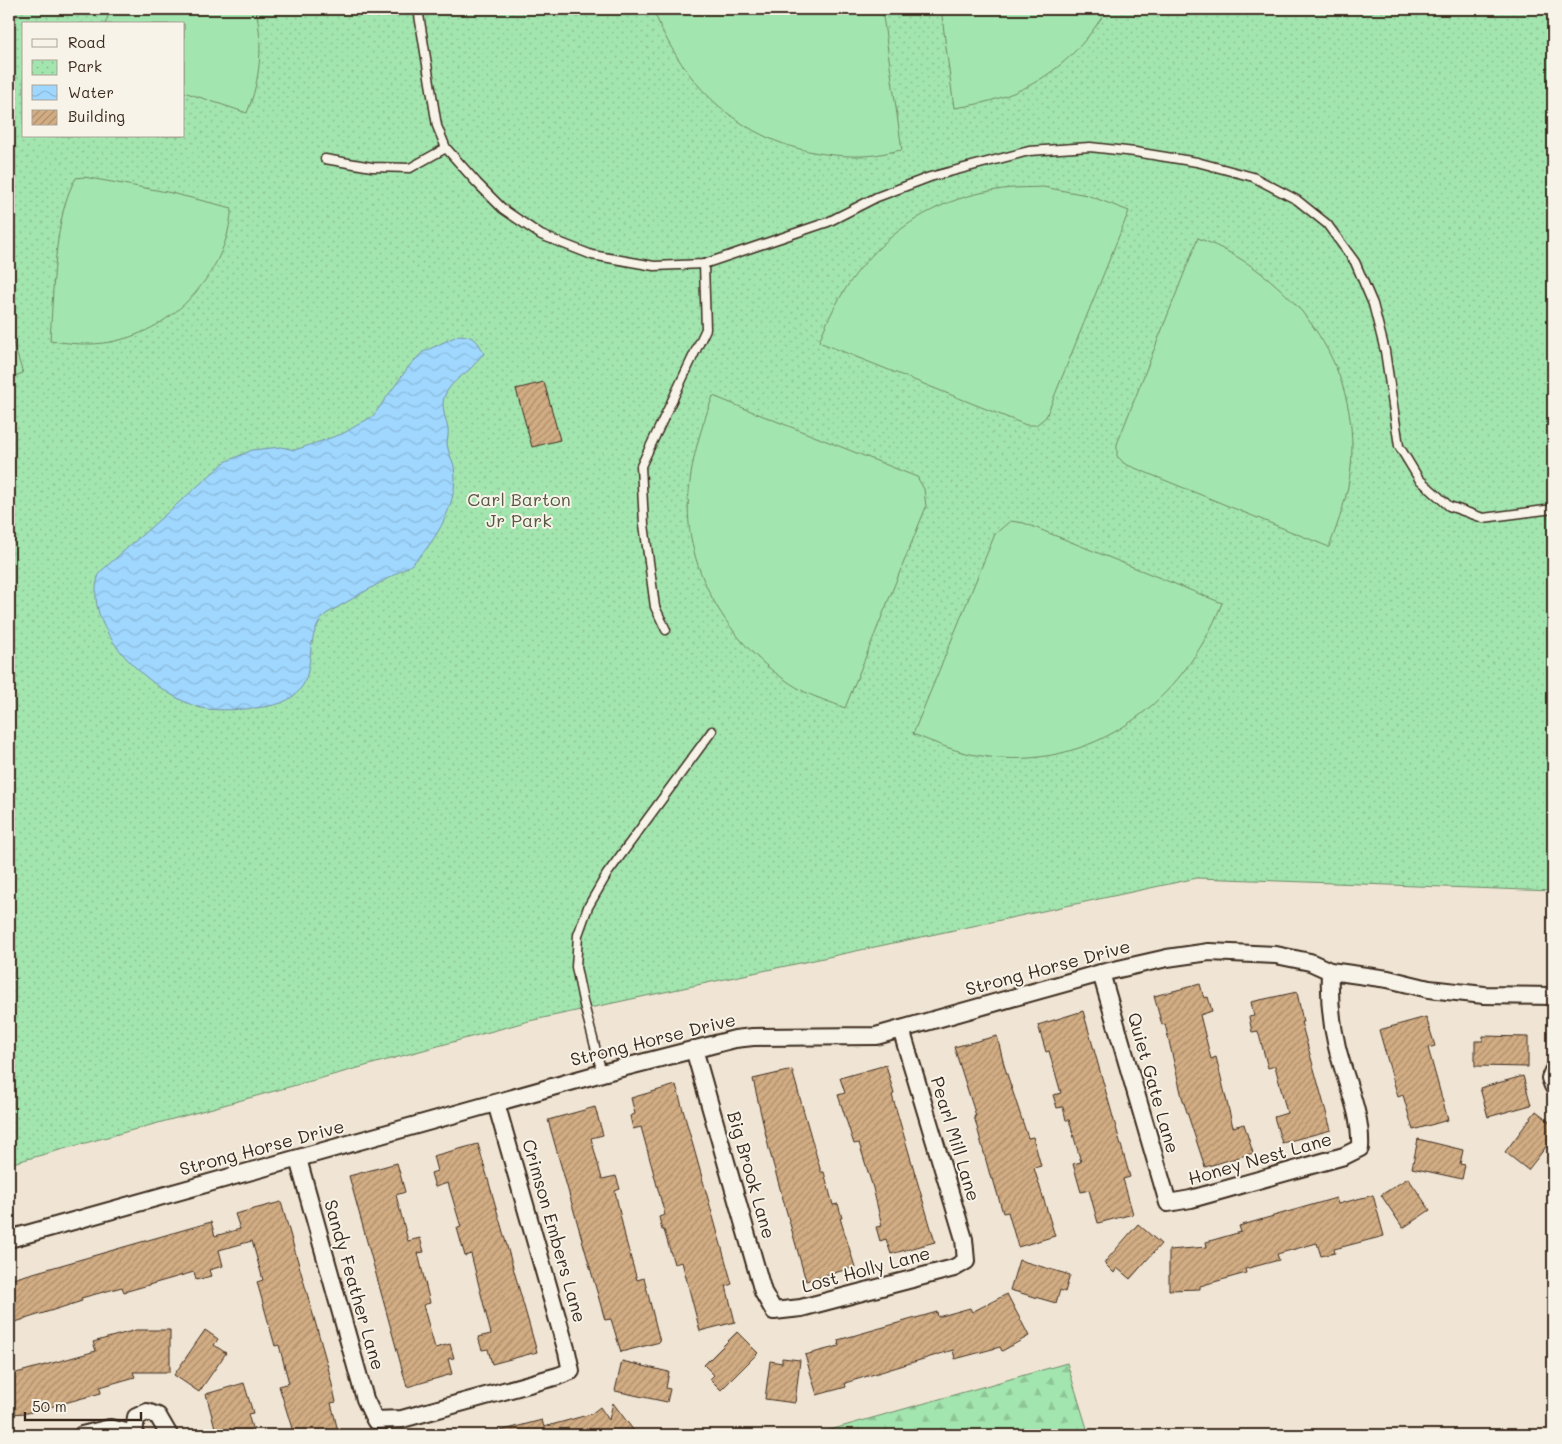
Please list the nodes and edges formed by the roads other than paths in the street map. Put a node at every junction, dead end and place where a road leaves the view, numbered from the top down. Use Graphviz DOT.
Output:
graph roads {
  1 [pos="418,9"];
  2 [pos="446,148"];
  3 [pos="325,159"];
  4 [pos="704,264"];
  5 [pos="1553,509"];
  6 [pos="666,630"];
  7 [pos="712,731"];
  8 [pos="1330,970"];
  9 [pos="1101,973"];
  10 [pos="1553,996"];
  11 [pos="901,1029"];
  12 [pos="694,1049"];
  13 [pos="1553,1071"];
  14 [pos="602,1073"];
  15 [pos="1553,1086"];
  16 [pos="496,1103"];
  17 [pos="298,1159"];
  18 [pos="1168,1203"];
  19 [pos="9,1239"];
  20 [pos="966,1261"];
  21 [pos="774,1311"];
  22 [pos="375,1420"];
  23 [pos="82,1435"];
  24 [pos="134,1435"];
  25 [pos="169,1435"];
  1 -- 2 [label="lane"];
  2 -- 3 [label="lane"];
  2 -- 4 [label="lane"];
  4 -- 5 [label="lane"];
  4 -- 6 [label="lane"];
  7 -- 14 [label="lane"];
  8 -- 9 [label="street, Strong Horse Drive"];
  8 -- 10 [label="street, Strong Horse Drive"];
  8 -- 18 [label="street, Honey Nest Lane"];
  9 -- 11 [label="street, Strong Horse Drive"];
  9 -- 18 [label="street, Quiet Gate Lane"];
  11 -- 12 [label="street, Strong Horse Drive"];
  11 -- 20 [label="street, Pearl Mill Lane"];
  12 -- 14 [label="street, Strong Horse Drive"];
  12 -- 21 [label="street, Big Brook Lane"];
  13 -- 15 [label="street"];
  14 -- 16 [label="street, Strong Horse Drive"];
  16 -- 17 [label="street, Strong Horse Drive"];
  16 -- 22 [label="street, Crimson Embers Lane"];
  17 -- 19 [label="street, Strong Horse Drive"];
  17 -- 22 [label="street, Sandy Feather Lane"];
  20 -- 21 [label="street, Lost Holly Lane"];
  23 -- 24 [label="street"];
  24 -- 25 [label="street"];
}
